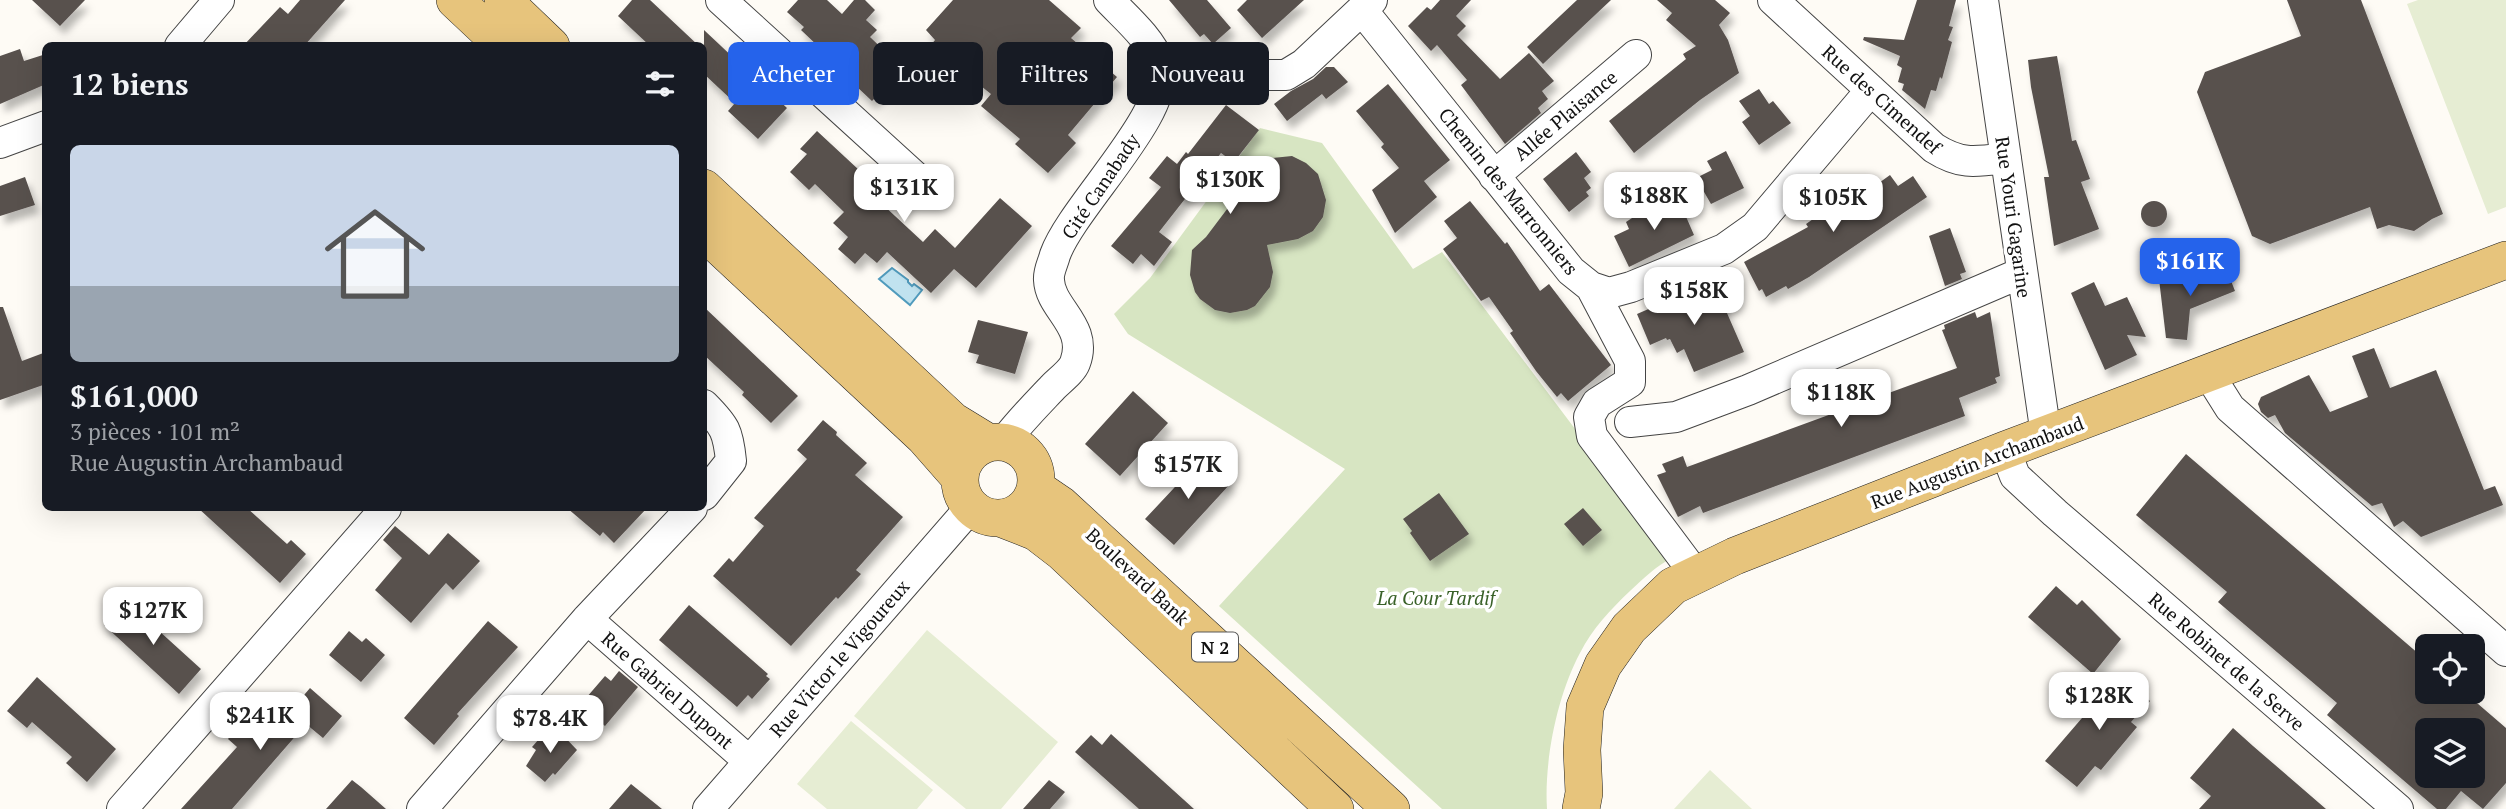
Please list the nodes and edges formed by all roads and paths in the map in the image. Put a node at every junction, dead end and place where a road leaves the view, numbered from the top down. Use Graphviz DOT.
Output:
graph roads {
  1 [pos="219,0"];
  2 [pos="455,0"];
  3 [pos="503,0"];
  4 [pos="721,0"];
  5 [pos="1109,0"];
  6 [pos="1773,0"];
  7 [pos="1983,0"];
  8 [pos="1367,5"];
  9 [pos="183,42"];
  10 [pos="500,42"];
  11 [pos="547,42"];
  12 [pos="1147,42"];
  13 [pos="1636,55"];
  14 [pos="1269,75"];
  15 [pos="1871,90"];
  16 [pos="1152,105"];
  17 [pos="42,127"];
  18 [pos="0,143"];
  19 [pos="2006,158"];
  20 [pos="1494,176"];
  21 [pos="707,191"];
  22 [pos="933,193"];
  23 [pos="707,235"];
  24 [pos="2506,260"];
  25 [pos="2021,273"];
  26 [pos="1591,287"];
  27 [pos="2208,373"];
  28 [pos="707,408"];
  29 [pos="1630,422"];
  30 [pos="2046,435"];
  31 [pos="997,443"];
  32 [pos="2005,450"];
  33 [pos="1036,488"];
  34 [pos="707,491"];
  35 [pos="978,501"];
  36 [pos="383,511"];
  37 [pos="689,511"];
  38 [pos="1696,575"];
  39 [pos="587,619"];
  40 [pos="2506,651"];
  41 [pos="749,761"];
  42 [pos="1586,804"];
  43 [pos="1327,807"];
  44 [pos="122,809"];
  45 [pos="422,809"];
  46 [pos="708,809"];
  47 [pos="1391,809"];
  48 [pos="2399,809"];
  1 -- 9 [label="street"];
  2 -- 10 [label="main road"];
  3 -- 11 [label="main road"];
  4 -- 22 [label="street"];
  5 -- 12 [label="street"];
  6 -- 15 [label="street, Rue des Cimendef"];
  7 -- 19 [label="street, Rue Youri Gagarine"];
  8 -- 14 [label="street"];
  8 -- 20 [label="street, Chemin des Marronniers"];
  13 -- 20 [label="street, Allée Plaisance"];
  15 -- 19 [label="street, Rue des Cimendef"];
  15 -- 26 [label="street, Chemin des Marronniers"];
  16 -- 31 [label="street, Cité Canabady"];
  17 -- 18 [label="street"];
  19 -- 25 [label="street, Rue Youri Gagarine"];
  20 -- 26 [label="street, Chemin des Marronniers"];
  21 -- 31 [label="main road"];
  23 -- 35 [label="main road, Boulevard Bank / N 2"];
  24 -- 27 [label="main road, Rue Augustin Archambaud"];
  25 -- 29 [label="street"];
  25 -- 30 [label="street, Rue Youri Gagarine"];
  26 -- 38 [label="street"];
  27 -- 30 [label="main road, Rue Augustin Archambaud"];
  27 -- 40 [label="street"];
  28 -- 34 [label="street"];
  30 -- 32 [label="main road, Rue Augustin Archambaud"];
  31 -- 33 [label="main road"];
  31 -- 35 [label="main road"];
  32 -- 38 [label="main road, Rue Augustin Archambaud"];
  32 -- 48 [label="street, Rue Robinet de la Serve"];
  33 -- 35 [label="main road"];
  33 -- 47 [label="main road, Boulevard Bank / N 2"];
  35 -- 41 [label="street, Rue Victor le Vigoureux"];
  35 -- 43 [label="main road, Boulevard Bank / N 2"];
  36 -- 44 [label="street"];
  37 -- 39 [label="street"];
  38 -- 42 [label="main road, Rue Augustin Archambaud"];
  39 -- 41 [label="street, Rue Gabriel Dupont"];
  39 -- 45 [label="street"];
  41 -- 46 [label="street, Rue Victor le Vigoureux"];
}
